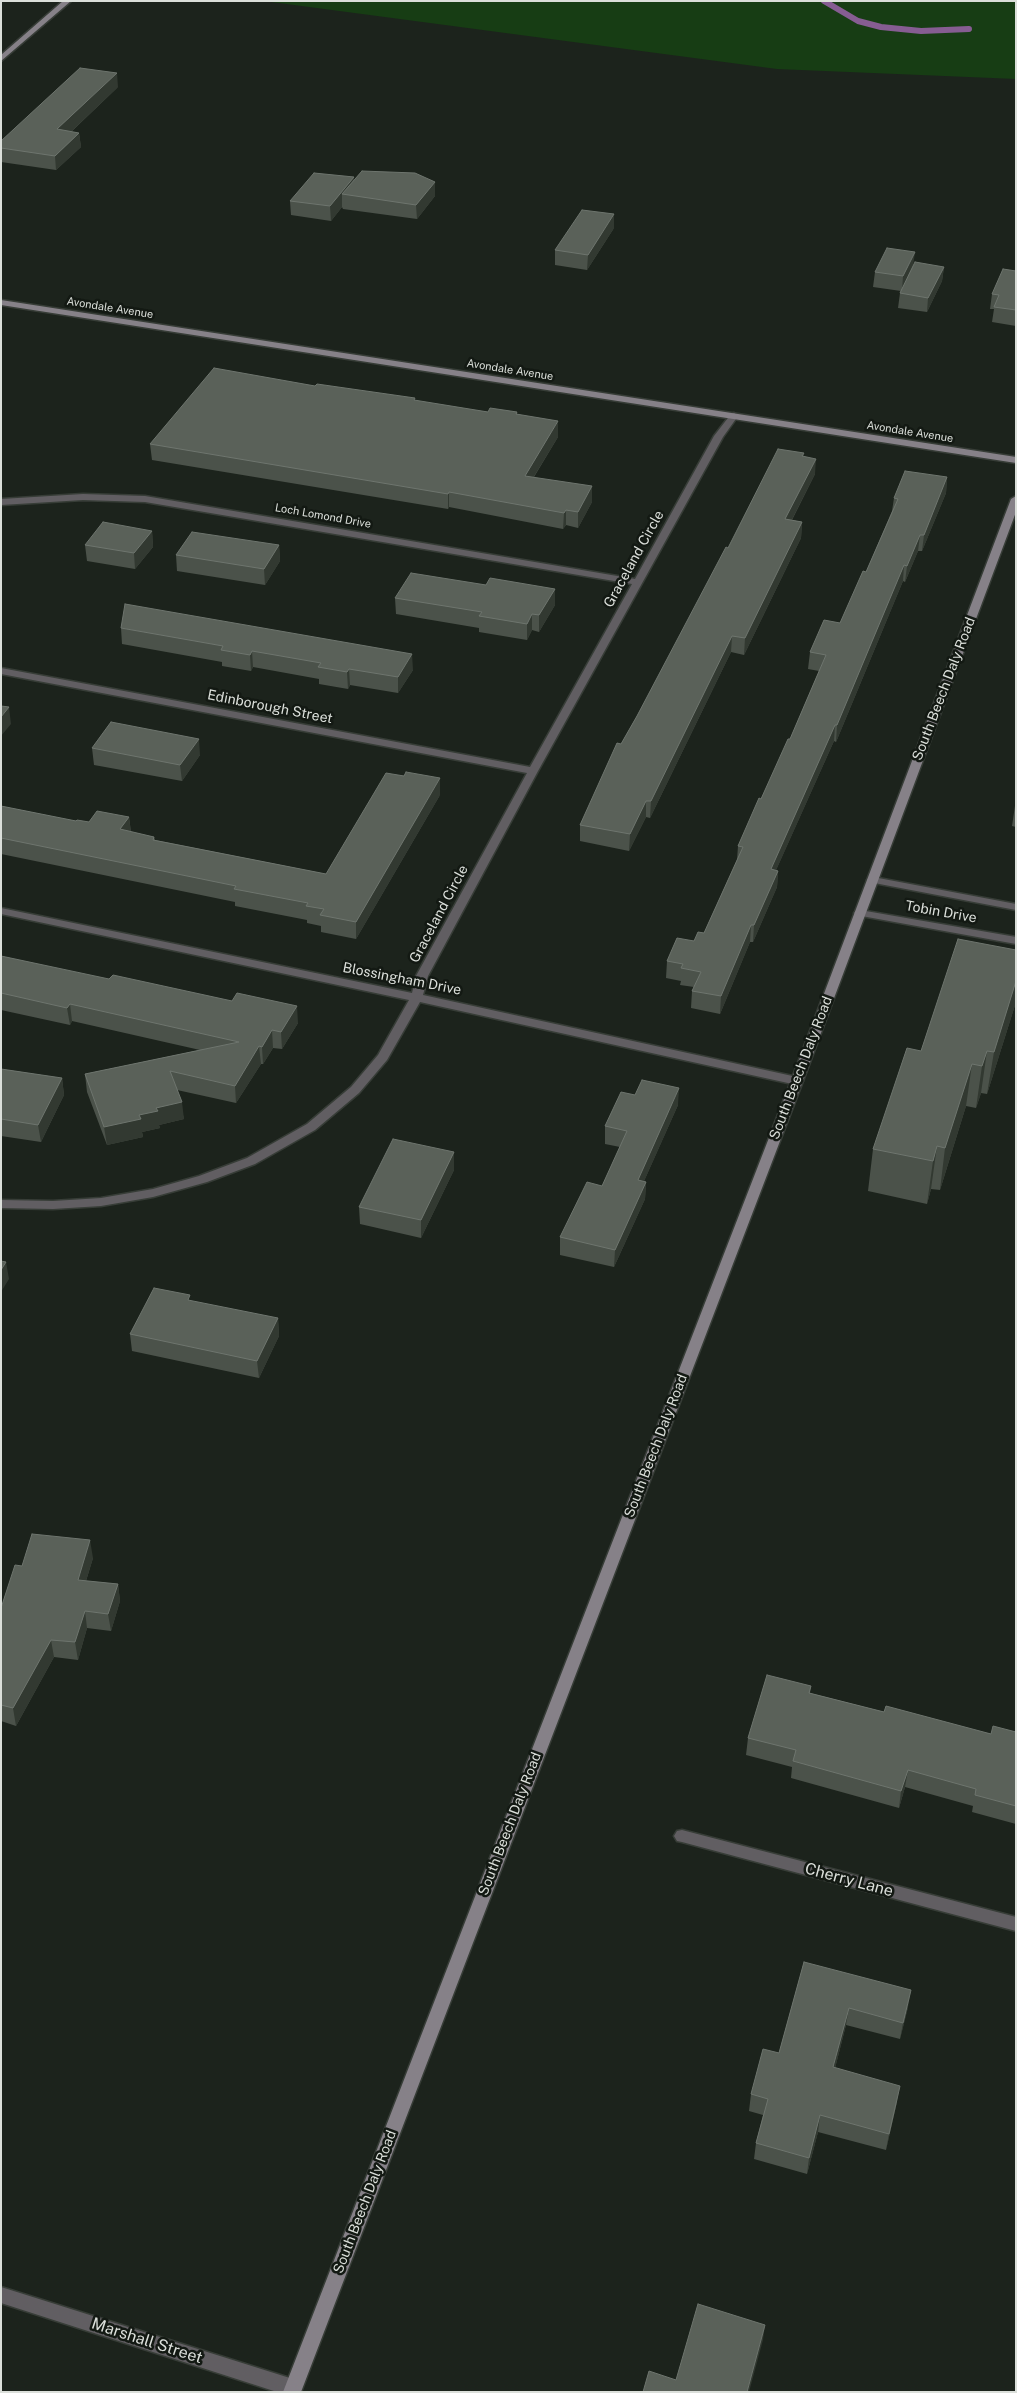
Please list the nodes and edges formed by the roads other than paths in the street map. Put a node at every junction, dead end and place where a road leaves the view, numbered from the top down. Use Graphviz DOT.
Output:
graph roads {
  1 [pos="68,1"];
  2 [pos="1,59"];
  3 [pos="1,302"];
  4 [pos="734,416"];
  5 [pos="1016,460"];
  6 [pos="1016,499"];
  7 [pos="1,502"];
  8 [pos="638,582"];
  9 [pos="1,671"];
  10 [pos="533,770"];
  11 [pos="873,880"];
  12 [pos="1016,907"];
  13 [pos="1,911"];
  14 [pos="860,912"];
  15 [pos="1016,941"];
  16 [pos="416,998"];
  17 [pos="797,1081"];
  18 [pos="1,1204"];
  19 [pos="682,1836"];
  20 [pos="1016,1924"];
  21 [pos="1,2295"];
  22 [pos="292,2390"];
  1 -- 2 [label="street"];
  3 -- 4 [label="street, Avondale Avenue"];
  4 -- 5 [label="street, Avondale Avenue"];
  4 -- 8 [label="street, Graceland Circle"];
  6 -- 11 [label="street, South Beech Daly Road"];
  7 -- 8 [label="street, Loch Lomond Drive"];
  8 -- 10 [label="street, Graceland Circle"];
  9 -- 10 [label="street, Edinborough Street"];
  10 -- 16 [label="street, Graceland Circle"];
  11 -- 12 [label="street, Tobin Drive"];
  11 -- 14 [label="street, South Beech Daly Road"];
  13 -- 16 [label="street, Blossingham Drive"];
  14 -- 15 [label="street, Tobin Drive"];
  14 -- 17 [label="street, South Beech Daly Road"];
  16 -- 17 [label="street, Blossingham Drive"];
  16 -- 18 [label="street, Graceland Circle"];
  17 -- 22 [label="street, South Beech Daly Road"];
  19 -- 20 [label="street, Cherry Lane"];
  21 -- 22 [label="street, Marshall Street"];
}
